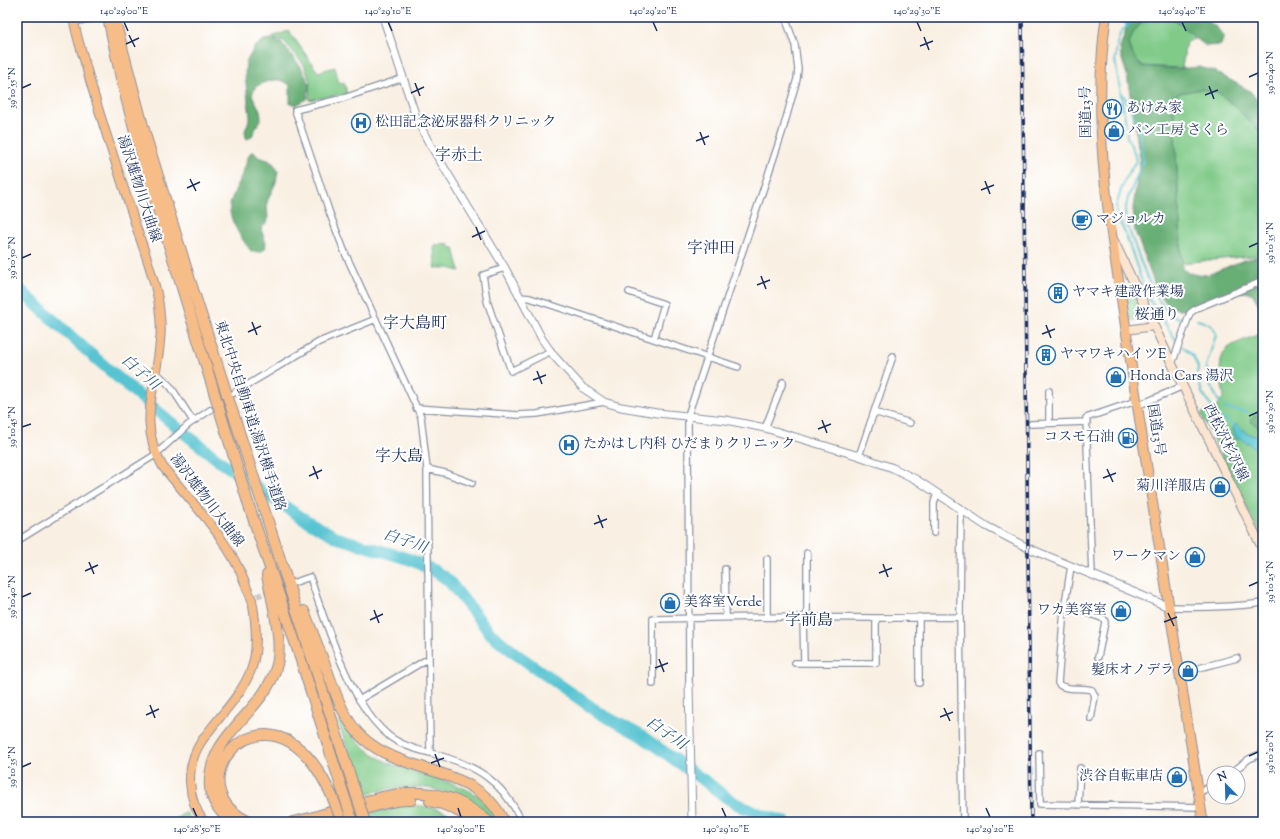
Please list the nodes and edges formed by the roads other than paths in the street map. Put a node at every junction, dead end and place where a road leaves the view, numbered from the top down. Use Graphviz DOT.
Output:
graph roads {
  1 [pos="108,17"];
  2 [pos="114,17"];
  3 [pos="383,17"];
  4 [pos="785,17"];
  5 [pos="1106,17"];
  6 [pos="89,18"];
  7 [pos="73,20"];
  8 [pos="403,78"];
  9 [pos="1111,235"];
  10 [pos="505,268"];
  11 [pos="1263,281"];
  12 [pos="629,292"];
  13 [pos="519,297"];
  14 [pos="376,319"];
  15 [pos="1154,326"];
  16 [pos="1126,330"];
  17 [pos="654,339"];
  18 [pos="551,352"];
  19 [pos="893,356"];
  20 [pos="708,357"];
  21 [pos="1172,364"];
  22 [pos="738,367"];
  23 [pos="156,372"];
  24 [pos="782,382"];
  25 [pos="1183,386"];
  26 [pos="1049,391"];
  27 [pos="234,393"];
  28 [pos="604,402"];
  29 [pos="1136,404"];
  30 [pos="416,408"];
  31 [pos="210,410"];
  32 [pos="874,412"];
  33 [pos="688,415"];
  34 [pos="1087,422"];
  35 [pos="191,423"];
  36 [pos="1049,423"];
  37 [pos="910,424"];
  38 [pos="1031,424"];
  39 [pos="765,428"];
  40 [pos="155,455"];
  41 [pos="859,456"];
  42 [pos="427,469"];
  43 [pos="472,483"];
  44 [pos="937,493"];
  45 [pos="960,509"];
  46 [pos="272,531"];
  47 [pos="934,533"];
  48 [pos="17,541"];
  49 [pos="261,542"];
  50 [pos="1263,550"];
  51 [pos="807,553"];
  52 [pos="767,559"];
  53 [pos="1071,566"];
  54 [pos="725,569"];
  55 [pos="1092,575"];
  56 [pos="294,583"];
  57 [pos="1263,603"];
  58 [pos="1065,604"];
  59 [pos="1169,607"];
  60 [pos="726,617"];
  61 [pos="767,617"];
  62 [pos="805,617"];
  63 [pos="919,617"];
  64 [pos="960,617"];
  65 [pos="876,618"];
  66 [pos="689,619"];
  67 [pos="1098,657"];
  68 [pos="1237,658"];
  69 [pos="430,660"];
  70 [pos="795,663"];
  71 [pos="804,663"];
  72 [pos="1180,673"];
  73 [pos="919,683"];
  74 [pos="653,684"];
  75 [pos="689,685"];
  76 [pos="360,700"];
  77 [pos="1091,718"];
  78 [pos="430,753"];
  79 [pos="1039,753"];
  80 [pos="1263,753"];
  81 [pos="1241,765"];
  82 [pos="1080,768"];
  83 [pos="1206,789"];
  84 [pos="1199,793"];
  85 [pos="1078,804"];
  86 [pos="1201,807"];
  87 [pos="204,822"];
  88 [pos="232,822"];
  89 [pos="250,822"];
  90 [pos="293,822"];
  91 [pos="326,822"];
  92 [pos="342,822"];
  93 [pos="353,822"];
  94 [pos="365,822"];
  95 [pos="475,822"];
  96 [pos="489,822"];
  97 [pos="504,822"];
  98 [pos="522,822"];
  99 [pos="692,822"];
  100 [pos="963,822"];
  101 [pos="1203,822"];
  1 -- 49 [label="highway, 東北中央自動車道;湯沢横手道路"];
  2 -- 46 [label="highway, 東北中央自動車道;湯沢横手道路"];
  3 -- 8 [label="street"];
  4 -- 20 [label="street"];
  5 -- 9 [label="highway, 国道13号"];
  6 -- 7 [label="street"];
  7 -- 23 [label="main road, 湯沢雄物川大曲線"];
  8 -- 10 [label="street"];
  8 -- 14 [label="street"];
  9 -- 15 [label="main road, 西松沢杉沢線"];
  9 -- 16 [label="highway, 国道13号"];
  10 -- 13 [label="street"];
  10 -- 18 [label="street"];
  11 -- 21 [label="street"];
  12 -- 17 [label="street"];
  13 -- 17 [label="street"];
  13 -- 18 [label="street"];
  14 -- 27 [label="street"];
  14 -- 30 [label="street"];
  15 -- 16 [label="main road"];
  15 -- 21 [label="main road, 西松沢杉沢線"];
  16 -- 29 [label="highway, 国道13号"];
  17 -- 20 [label="street"];
  18 -- 28 [label="street"];
  19 -- 32 [label="street"];
  20 -- 22 [label="street"];
  20 -- 33 [label="street"];
  21 -- 25 [label="main road, 西松沢杉沢線"];
  23 -- 35 [label="street"];
  23 -- 40 [label="main road, 湯沢雄物川大曲線"];
  24 -- 39 [label="street"];
  25 -- 29 [label="street"];
  25 -- 50 [label="main road, 西松沢杉沢線"];
  26 -- 36 [label="street"];
  28 -- 30 [label="street"];
  28 -- 33 [label="street"];
  29 -- 34 [label="street"];
  29 -- 59 [label="highway, 国道13号"];
  30 -- 42 [label="street"];
  31 -- 35 [label="street"];
  32 -- 37 [label="street"];
  32 -- 41 [label="street"];
  33 -- 39 [label="street"];
  33 -- 66 [label="street"];
  34 -- 36 [label="street"];
  34 -- 55 [label="street"];
  35 -- 40 [label="street"];
  36 -- 38 [label="street"];
  39 -- 41 [label="street"];
  40 -- 48 [label="street"];
  40 -- 87 [label="main road, 湯沢雄物川大曲線"];
  41 -- 44 [label="street"];
  42 -- 43 [label="street"];
  42 -- 69 [label="street"];
  44 -- 45 [label="street"];
  44 -- 47 [label="street"];
  45 -- 53 [label="street"];
  45 -- 64 [label="street"];
  46 -- 94 [label="highway, 東北中央自動車道;湯沢横手道路, bridge"];
  46 -- 97 [label="highway"];
  49 -- 88 [label="highway"];
  49 -- 93 [label="highway, 東北中央自動車道;湯沢横手道路, bridge"];
  51 -- 62 [label="street"];
  52 -- 61 [label="street"];
  53 -- 55 [label="street"];
  53 -- 58 [label="street"];
  54 -- 60 [label="street"];
  55 -- 59 [label="street"];
  56 -- 76 [label="street"];
  57 -- 59 [label="street"];
  58 -- 67 [label="street"];
  58 -- 77 [label="street"];
  59 -- 72 [label="highway, 国道13号"];
  60 -- 61 [label="street"];
  60 -- 66 [label="street"];
  61 -- 62 [label="street"];
  62 -- 65 [label="street"];
  62 -- 71 [label="street"];
  63 -- 64 [label="street"];
  63 -- 65 [label="street"];
  63 -- 73 [label="street"];
  64 -- 100 [label="street"];
  65 -- 71 [label="street"];
  66 -- 74 [label="street"];
  66 -- 75 [label="street"];
  68 -- 72 [label="street"];
  69 -- 76 [label="street"];
  69 -- 78 [label="street"];
  70 -- 71 [label="street"];
  72 -- 84 [label="highway, 国道13号"];
  75 -- 99 [label="street"];
  76 -- 78 [label="street"];
  78 -- 98 [label="street"];
  79 -- 85 [label="street"];
  80 -- 81 [label="street"];
  82 -- 85 [label="street"];
  83 -- 84 [label="street"];
  84 -- 86 [label="highway, 国道13号"];
  85 -- 86 [label="street"];
  86 -- 101 [label="highway, 国道13号"];
  89 -- 92 [label="highway, bridge"];
  90 -- 96 [label="highway"];
  91 -- 95 [label="highway"];
}
